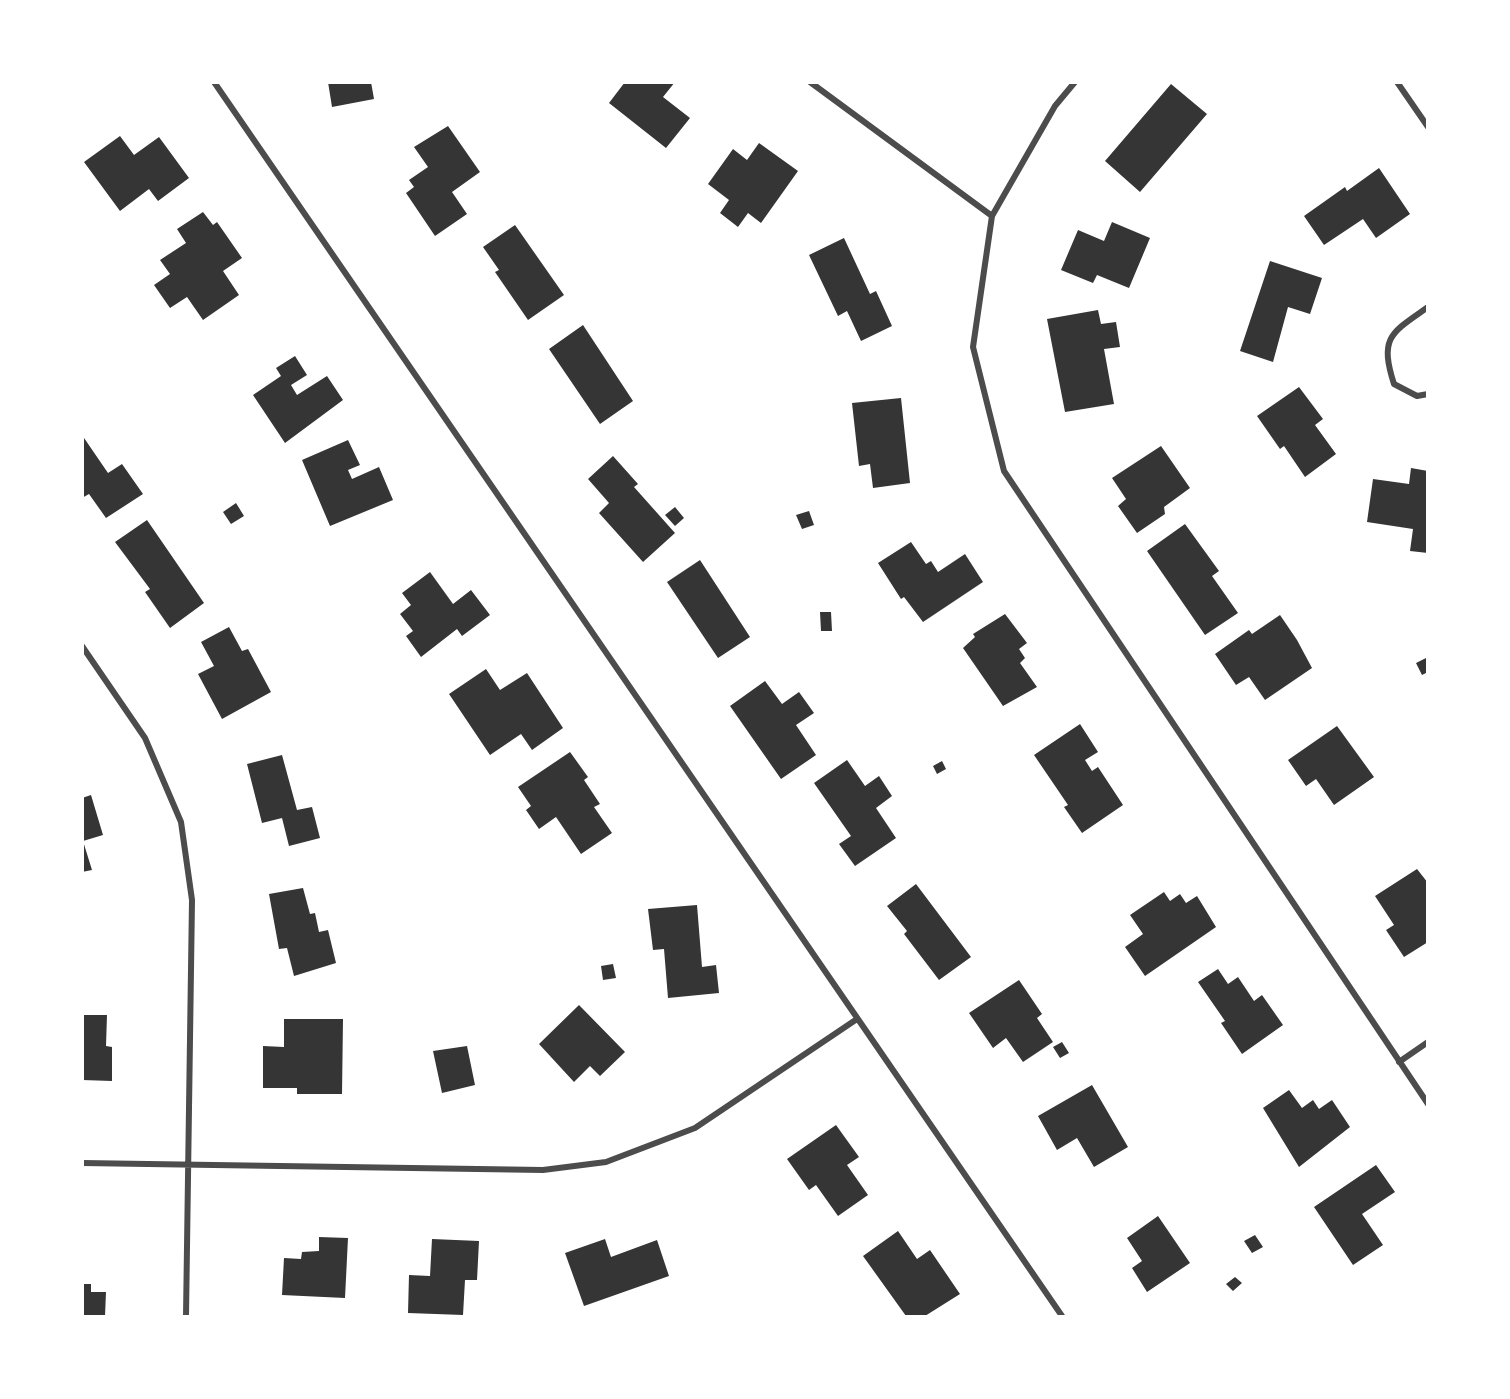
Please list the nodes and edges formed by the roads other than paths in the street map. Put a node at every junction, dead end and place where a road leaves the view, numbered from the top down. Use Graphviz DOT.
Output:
graph roads {
  1 [pos="214,82"];
  2 [pos="810,82"];
  3 [pos="1075,82"];
  4 [pos="1397,82"];
  5 [pos="1428,127"];
  6 [pos="992,216"];
  7 [pos="1428,307"];
  8 [pos="1428,394"];
  9 [pos="82,646"];
  10 [pos="857,1019"];
  11 [pos="1428,1042"];
  12 [pos="1399,1062"];
  13 [pos="1428,1104"];
  14 [pos="82,1163"];
  15 [pos="188,1164"];
  16 [pos="186,1317"];
  17 [pos="1062,1317"];
  1 -- 10 [label="street"];
  2 -- 6 [label="street"];
  3 -- 6 [label="street"];
  4 -- 5 [label="street"];
  6 -- 12 [label="street"];
  7 -- 8 [label="street"];
  9 -- 15 [label="street"];
  10 -- 15 [label="street"];
  10 -- 17 [label="street"];
  11 -- 12 [label="street"];
  12 -- 13 [label="street"];
  14 -- 15 [label="street"];
  15 -- 16 [label="street"];
}
